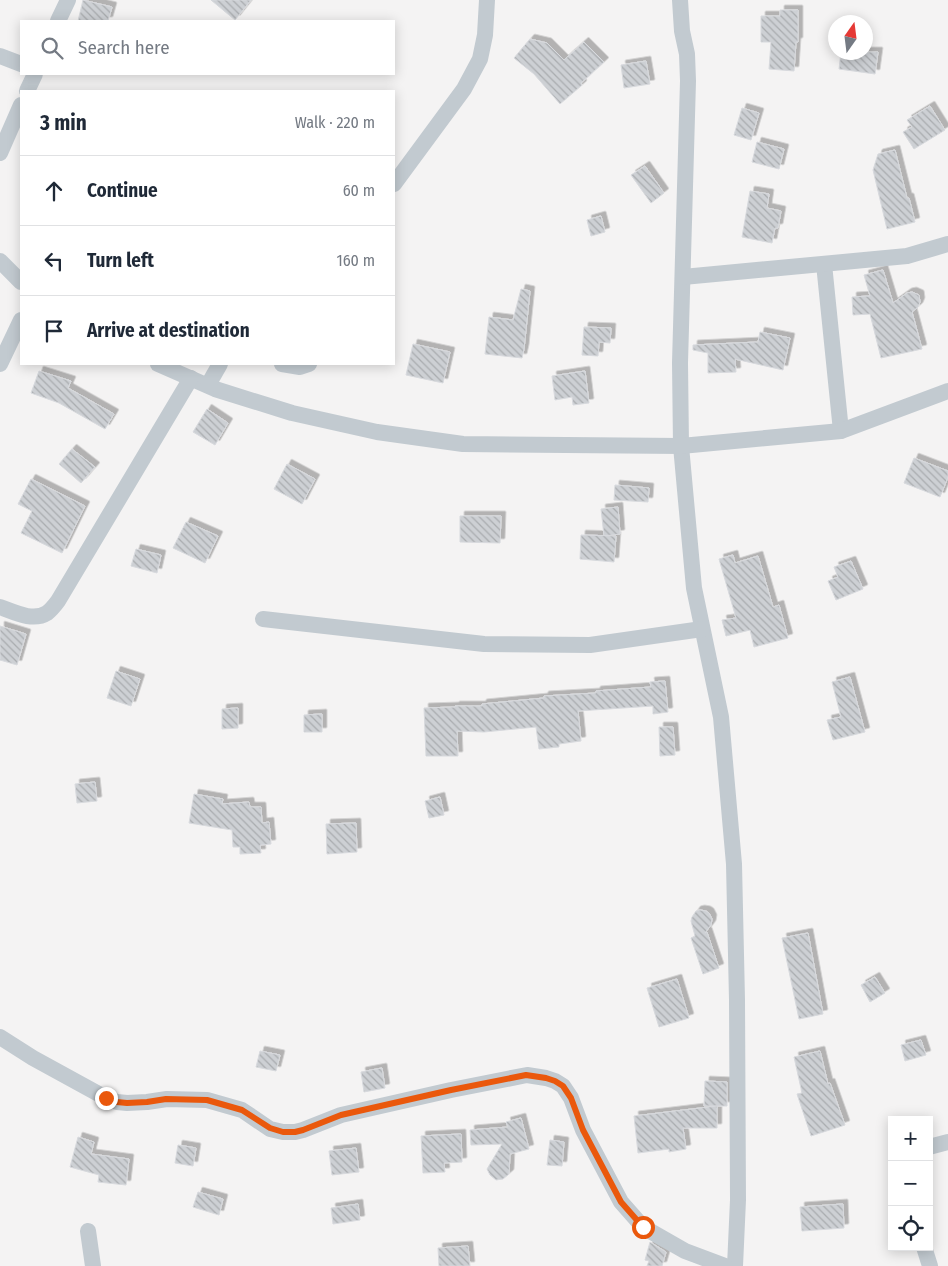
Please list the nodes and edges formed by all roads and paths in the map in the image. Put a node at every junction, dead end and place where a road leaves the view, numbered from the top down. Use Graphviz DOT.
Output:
graph roads {
  1 [pos="68,0"];
  2 [pos="487,0"];
  3 [pos="680,0"];
  4 [pos="58,20"];
  5 [pos="0,56"];
  6 [pos="20,64"];
  7 [pos="35,75"];
  8 [pos="27,90"];
  9 [pos="20,107"];
  10 [pos="0,153"];
  11 [pos="395,183"];
  12 [pos="948,244"];
  13 [pos="0,261"];
  14 [pos="824,264"];
  15 [pos="683,277"];
  16 [pos="20,281"];
  17 [pos="20,322"];
  18 [pos="0,364"];
  19 [pos="160,365"];
  20 [pos="219,365"];
  21 [pos="288,365"];
  22 [pos="306,365"];
  23 [pos="191,378"];
  24 [pos="208,386"];
  25 [pos="948,391"];
  26 [pos="841,431"];
  27 [pos="681,446"];
  28 [pos="0,607"];
  29 [pos="263,619"];
  30 [pos="702,629"];
  31 [pos="0,1037"];
  32 [pos="948,1142"];
  33 [pos="933,1146"];
  34 [pos="88,1231"];
  35 [pos="925,1251"];
  36 [pos="93,1266"];
  37 [pos="725,1266"];
  38 [pos="735,1266"];
  39 [pos="930,1266"];
  1 -- 4 [label="street"];
  2 -- 11 [label="street"];
  3 -- 15 [label="street"];
  5 -- 6 [label="street"];
  7 -- 8 [label="street"];
  9 -- 10 [label="street"];
  12 -- 14 [label="street"];
  13 -- 16 [label="street"];
  14 -- 15 [label="street"];
  14 -- 26 [label="street"];
  15 -- 27 [label="street"];
  17 -- 18 [label="street"];
  19 -- 23 [label="street"];
  20 -- 24 [label="street"];
  21 -- 22 [label="street"];
  23 -- 24 [label="street"];
  23 -- 28 [label="street"];
  24 -- 27 [label="street"];
  25 -- 26 [label="street"];
  26 -- 27 [label="street"];
  27 -- 30 [label="street"];
  29 -- 30 [label="street"];
  30 -- 38 [label="street"];
  31 -- 37 [label="street"];
  32 -- 33 [label="street"];
  34 -- 36 [label="street"];
  35 -- 39 [label="street"];
}
